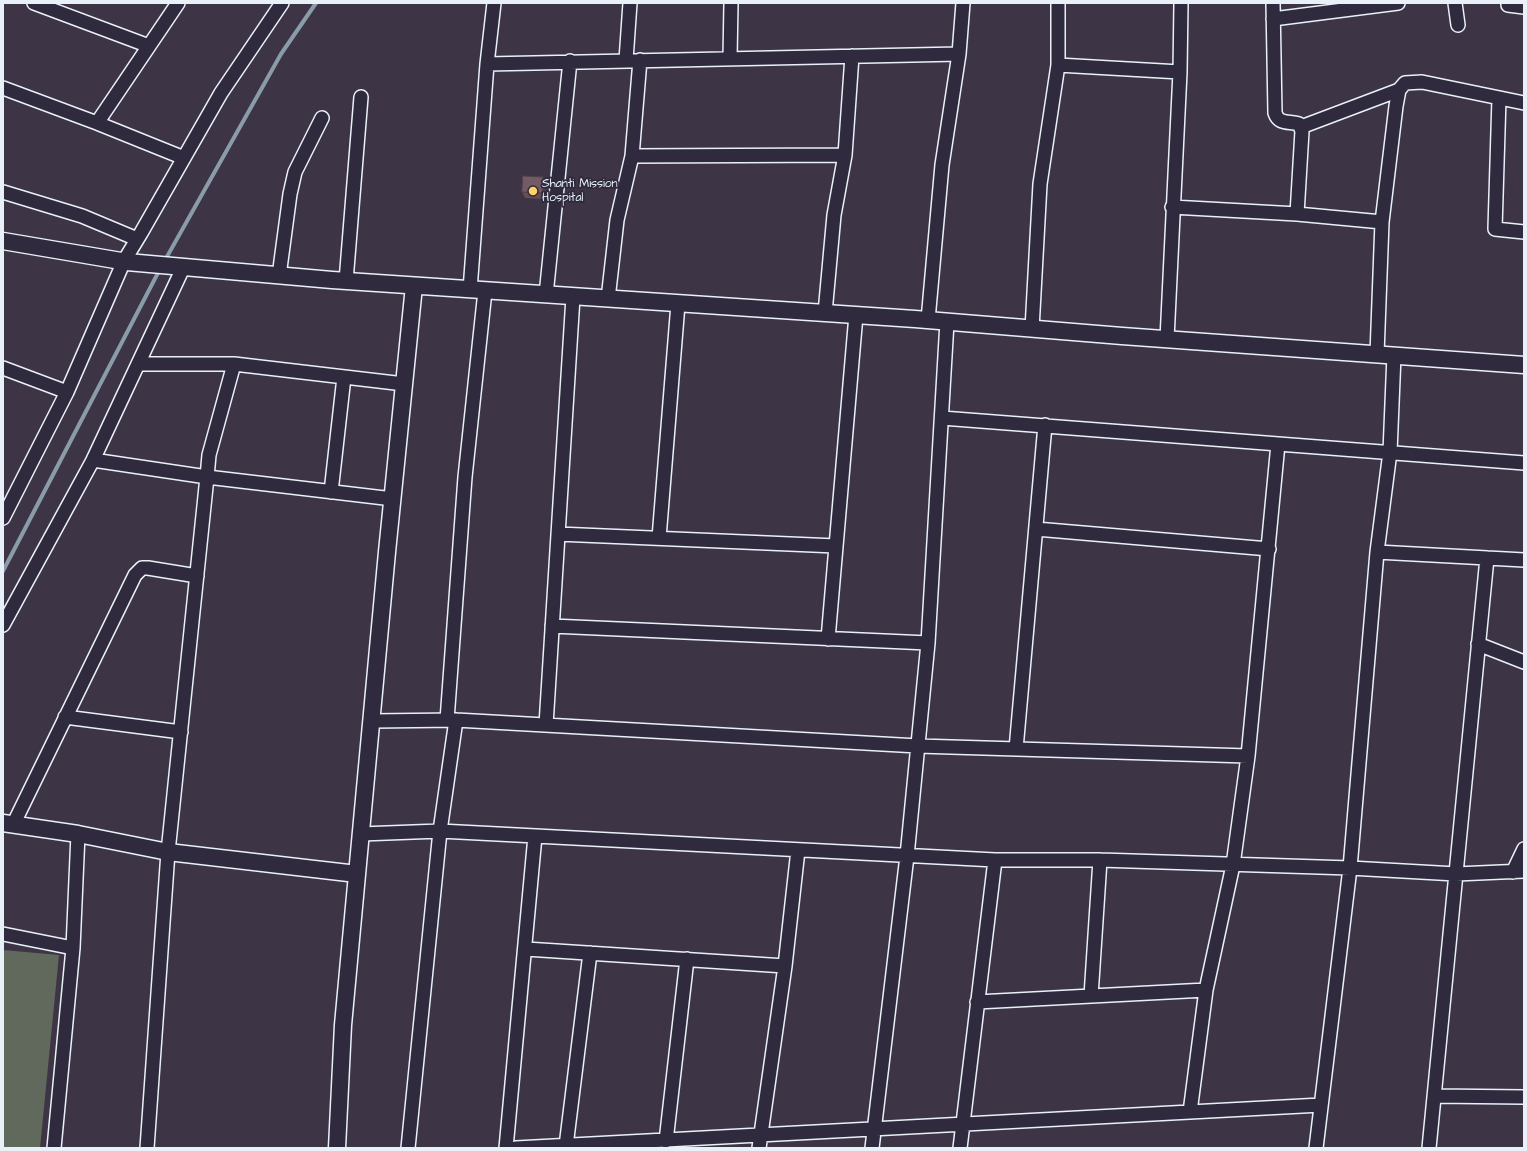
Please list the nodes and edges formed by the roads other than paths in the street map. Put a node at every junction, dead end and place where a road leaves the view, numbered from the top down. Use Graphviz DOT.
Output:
graph roads {
  1 [pos="34,3"];
  2 [pos="178,3"];
  3 [pos="282,3"];
  4 [pos="494,3"];
  5 [pos="630,3"];
  6 [pos="731,3"];
  7 [pos="962,3"];
  8 [pos="1058,3"];
  9 [pos="1181,3"];
  10 [pos="1273,3"];
  11 [pos="1398,3"];
  12 [pos="1455,3"];
  13 [pos="1508,5"];
  14 [pos="1524,7"];
  15 [pos="1273,19"];
  16 [pos="1458,25"];
  17 [pos="149,46"];
  18 [pos="959,54"];
  19 [pos="852,56"];
  20 [pos="730,58"];
  21 [pos="626,60"];
  22 [pos="640,60"];
  23 [pos="570,61"];
  24 [pos="487,64"];
  25 [pos="1058,65"];
  26 [pos="1180,72"];
  27 [pos="3,88"];
  28 [pos="1399,90"];
  29 [pos="361,97"];
  30 [pos="1499,98"];
  31 [pos="1524,103"];
  32 [pos="322,118"];
  33 [pos="97,123"];
  34 [pos="1301,127"];
  35 [pos="845,154"];
  36 [pos="632,156"];
  37 [pos="184,158"];
  38 [pos="3,192"];
  39 [pos="1172,207"];
  40 [pos="1297,214"];
  41 [pos="1382,222"];
  42 [pos="1524,232"];
  43 [pos="137,239"];
  44 [pos="3,241"];
  45 [pos="126,261"];
  46 [pos="177,267"];
  47 [pos="279,276"];
  48 [pos="346,281"];
  49 [pos="414,286"];
  50 [pos="477,290"];
  51 [pos="546,295"];
  52 [pos="573,297"];
  53 [pos="608,299"];
  54 [pos="678,304"];
  55 [pos="825,313"];
  56 [pos="856,315"];
  57 [pos="928,320"];
  58 [pos="947,322"];
  59 [pos="1032,329"];
  60 [pos="1167,339"];
  61 [pos="1377,354"];
  62 [pos="1394,355"];
  63 [pos="138,364"];
  64 [pos="234,364"];
  65 [pos="1524,365"];
  66 [pos="3,368"];
  67 [pos="344,377"];
  68 [pos="404,384"];
  69 [pos="67,392"];
  70 [pos="942,418"];
  71 [pos="1045,425"];
  72 [pos="1278,444"];
  73 [pos="1390,452"];
  74 [pos="93,460"];
  75 [pos="1524,463"];
  76 [pos="207,477"];
  77 [pos="331,492"];
  78 [pos="393,499"];
  79 [pos="3,518"];
  80 [pos="1036,528"];
  81 [pos="558,534"];
  82 [pos="659,538"];
  83 [pos="836,546"];
  84 [pos="1269,549"];
  85 [pos="1377,552"];
  86 [pos="1487,558"];
  87 [pos="1524,560"];
  88 [pos="197,576"];
  89 [pos="4,621"];
  90 [pos="552,626"];
  91 [pos="828,638"];
  92 [pos="928,643"];
  93 [pos="1478,644"];
  94 [pos="1524,662"];
  95 [pos="65,717"];
  96 [pos="451,720"];
  97 [pos="373,721"];
  98 [pos="546,725"];
  99 [pos="181,732"];
  100 [pos="918,746"];
  101 [pos="1016,749"];
  102 [pos="1248,756"];
  103 [pos="8,824"];
  104 [pos="440,831"];
  105 [pos="78,834"];
  106 [pos="361,834"];
  107 [pos="535,836"];
  108 [pos="1524,849"];
  109 [pos="798,850"];
  110 [pos="168,852"];
  111 [pos="907,856"];
  112 [pos="995,860"];
  113 [pos="1100,860"];
  114 [pos="1233,866"];
  115 [pos="1350,868"];
  116 [pos="1518,872"];
  117 [pos="357,874"];
  118 [pos="1456,874"];
  119 [pos="3,934"];
  120 [pos="73,948"];
  121 [pos="526,948"];
  122 [pos="590,953"];
  123 [pos="687,959"];
  124 [pos="785,966"];
  125 [pos="1206,990"];
  126 [pos="1091,996"];
  127 [pos="978,1002"];
  128 [pos="1434,1096"];
  129 [pos="1524,1097"];
  130 [pos="1321,1105"];
  131 [pos="1190,1112"];
  132 [pos="962,1125"];
  133 [pos="874,1130"];
  134 [pos="666,1141"];
  135 [pos="760,1142"];
  136 [pos="566,1146"];
  137 [pos="54,1148"];
  138 [pos="147,1148"];
  139 [pos="337,1148"];
  140 [pos="408,1148"];
  141 [pos="506,1148"];
  142 [pos="516,1148"];
  143 [pos="872,1148"];
  144 [pos="960,1148"];
  145 [pos="1316,1148"];
  146 [pos="1429,1148"];
  1 -- 17 [label="street"];
  2 -- 17 [label="street"];
  3 -- 37 [label="street"];
  4 -- 24 [label="street"];
  5 -- 21 [label="street"];
  6 -- 20 [label="street"];
  7 -- 18 [label="street"];
  8 -- 25 [label="street"];
  9 -- 26 [label="street"];
  10 -- 15 [label="street"];
  11 -- 15 [label="street"];
  12 -- 16 [label="street"];
  13 -- 14 [label="street"];
  15 -- 34 [label="street"];
  17 -- 33 [label="street"];
  18 -- 19 [label="street"];
  18 -- 57 [label="street"];
  19 -- 20 [label="street"];
  19 -- 35 [label="street"];
  20 -- 22 [label="street"];
  21 -- 22 [label="street"];
  21 -- 23 [label="street"];
  22 -- 36 [label="street"];
  23 -- 24 [label="street"];
  23 -- 51 [label="street"];
  24 -- 50 [label="street"];
  25 -- 26 [label="street"];
  25 -- 59 [label="street"];
  26 -- 39 [label="street"];
  27 -- 33 [label="street"];
  28 -- 30 [label="street"];
  28 -- 34 [label="street"];
  28 -- 41 [label="street"];
  29 -- 48 [label="street"];
  30 -- 31 [label="street"];
  30 -- 42 [label="street"];
  32 -- 47 [label="street"];
  33 -- 37 [label="street"];
  34 -- 40 [label="street"];
  35 -- 36 [label="street"];
  35 -- 55 [label="street"];
  36 -- 53 [label="street"];
  37 -- 43 [label="street"];
  38 -- 43 [label="street"];
  39 -- 40 [label="street"];
  39 -- 60 [label="street"];
  40 -- 41 [label="street"];
  41 -- 61 [label="street"];
  43 -- 45 [label="street"];
  44 -- 45 [label="street"];
  45 -- 46 [label="street"];
  45 -- 69 [label="street"];
  46 -- 47 [label="street"];
  46 -- 63 [label="street"];
  47 -- 48 [label="street"];
  48 -- 49 [label="street"];
  49 -- 50 [label="street"];
  49 -- 68 [label="street"];
  50 -- 51 [label="street"];
  50 -- 96 [label="street"];
  51 -- 52 [label="street"];
  52 -- 53 [label="street"];
  52 -- 81 [label="street"];
  53 -- 54 [label="street"];
  54 -- 55 [label="street"];
  54 -- 82 [label="street"];
  55 -- 56 [label="street"];
  56 -- 57 [label="street"];
  56 -- 83 [label="street"];
  57 -- 58 [label="street"];
  58 -- 59 [label="street"];
  58 -- 70 [label="street"];
  59 -- 60 [label="street"];
  60 -- 61 [label="street"];
  61 -- 62 [label="street"];
  62 -- 65 [label="street"];
  62 -- 73 [label="street"];
  63 -- 64 [label="street"];
  63 -- 74 [label="street"];
  64 -- 67 [label="street"];
  64 -- 76 [label="street"];
  66 -- 69 [label="street"];
  67 -- 68 [label="street"];
  67 -- 77 [label="street"];
  68 -- 78 [label="street"];
  69 -- 79 [label="street"];
  70 -- 71 [label="street"];
  70 -- 92 [label="street"];
  71 -- 72 [label="street"];
  71 -- 80 [label="street"];
  72 -- 73 [label="street"];
  72 -- 84 [label="street"];
  73 -- 75 [label="street"];
  73 -- 85 [label="street"];
  74 -- 76 [label="street"];
  74 -- 89 [label="street"];
  76 -- 77 [label="street"];
  76 -- 88 [label="street"];
  77 -- 78 [label="street"];
  78 -- 97 [label="street"];
  80 -- 84 [label="street"];
  80 -- 101 [label="street"];
  81 -- 82 [label="street"];
  81 -- 90 [label="street"];
  82 -- 83 [label="street"];
  83 -- 91 [label="street"];
  84 -- 102 [label="street"];
  85 -- 86 [label="street"];
  85 -- 115 [label="street"];
  86 -- 87 [label="street"];
  86 -- 93 [label="street"];
  88 -- 95 [label="street"];
  88 -- 99 [label="street"];
  90 -- 91 [label="street"];
  90 -- 98 [label="street"];
  91 -- 92 [label="street"];
  92 -- 100 [label="street"];
  93 -- 94 [label="street"];
  93 -- 118 [label="street"];
  95 -- 99 [label="street"];
  95 -- 103 [label="street"];
  96 -- 97 [label="street"];
  96 -- 98 [label="street"];
  96 -- 104 [label="street"];
  97 -- 106 [label="street"];
  98 -- 100 [label="street"];
  99 -- 110 [label="street"];
  100 -- 101 [label="street"];
  100 -- 111 [label="street"];
  101 -- 102 [label="street"];
  102 -- 114 [label="street"];
  103 -- 105 [label="street"];
  104 -- 106 [label="street"];
  104 -- 107 [label="street"];
  104 -- 140 [label="street"];
  105 -- 110 [label="street"];
  105 -- 120 [label="street"];
  106 -- 117 [label="street"];
  107 -- 109 [label="street"];
  107 -- 121 [label="street"];
  108 -- 116 [label="street"];
  109 -- 111 [label="street"];
  109 -- 124 [label="street"];
  110 -- 117 [label="street"];
  110 -- 138 [label="street"];
  111 -- 112 [label="street"];
  111 -- 133 [label="street"];
  112 -- 113 [label="street"];
  112 -- 127 [label="street"];
  113 -- 114 [label="street"];
  113 -- 126 [label="street"];
  114 -- 115 [label="street"];
  114 -- 125 [label="street"];
  115 -- 118 [label="street"];
  115 -- 130 [label="street"];
  116 -- 118 [label="street"];
  117 -- 139 [label="street"];
  118 -- 128 [label="street"];
  119 -- 120 [label="street"];
  120 -- 137 [label="street"];
  121 -- 122 [label="street"];
  121 -- 141 [label="street"];
  122 -- 123 [label="street"];
  122 -- 136 [label="street"];
  123 -- 124 [label="street"];
  123 -- 134 [label="street"];
  124 -- 135 [label="street"];
  125 -- 126 [label="street"];
  125 -- 131 [label="street"];
  126 -- 127 [label="street"];
  127 -- 132 [label="street"];
  128 -- 129 [label="street"];
  128 -- 146 [label="street"];
  130 -- 131 [label="street"];
  130 -- 145 [label="street"];
  131 -- 132 [label="street"];
  132 -- 133 [label="street"];
  132 -- 144 [label="street"];
  133 -- 135 [label="street"];
  133 -- 143 [label="street"];
  134 -- 135 [label="street"];
  134 -- 136 [label="street"];
  136 -- 142 [label="street"];
}
